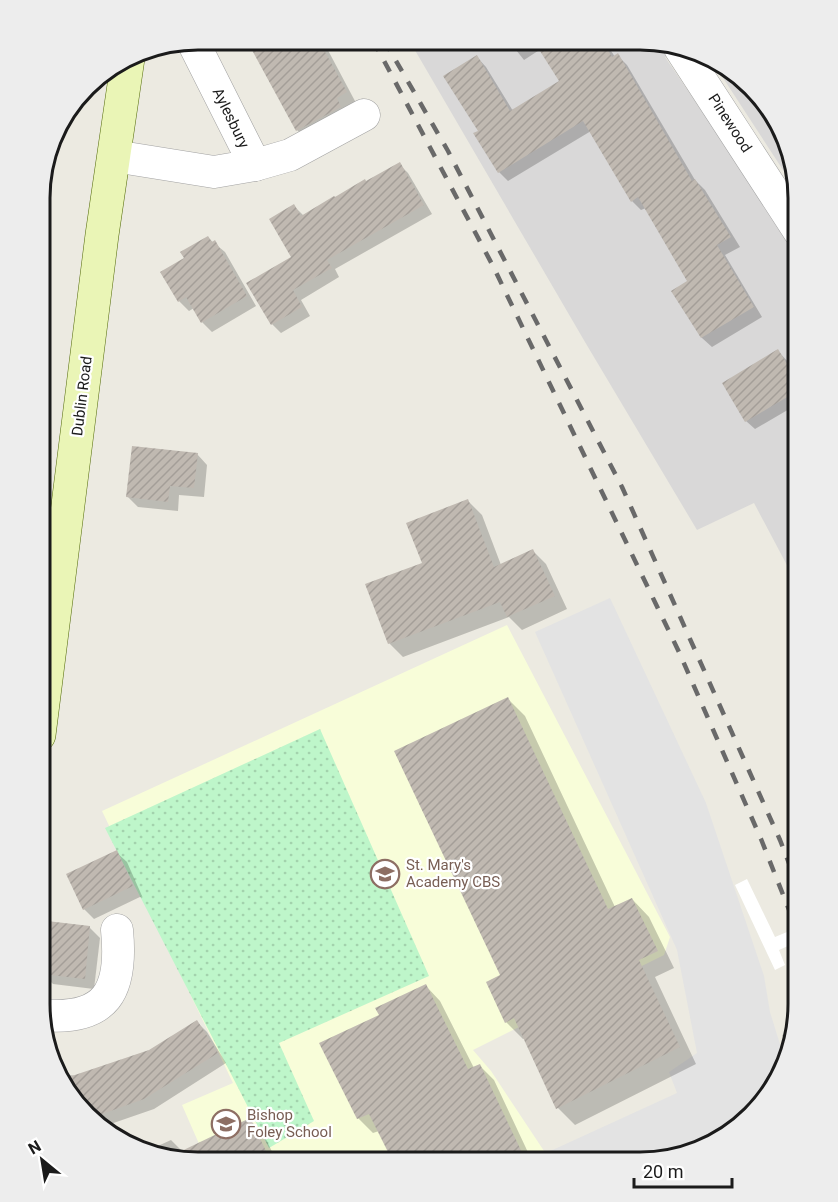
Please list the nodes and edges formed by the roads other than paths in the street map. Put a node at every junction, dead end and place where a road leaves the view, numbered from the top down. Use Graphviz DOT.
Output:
graph roads {
  1 [pos="197,50"];
  2 [pos="689,58"];
  3 [pos="127,67"];
  4 [pos="364,116"];
  5 [pos="114,156"];
  6 [pos="255,165"];
  7 [pos="788,192"];
  8 [pos="50,650"];
  9 [pos="117,930"];
  10 [pos="51,1015"];
  1 -- 6 [label="street, Aylesbury"];
  2 -- 7 [label="street, Pinewood"];
  3 -- 5 [label="main road, Dublin Road"];
  4 -- 6 [label="street"];
  5 -- 6 [label="street, Aylesbury"];
  5 -- 8 [label="main road, Dublin Road"];
  9 -- 10 [label="street"];
}
